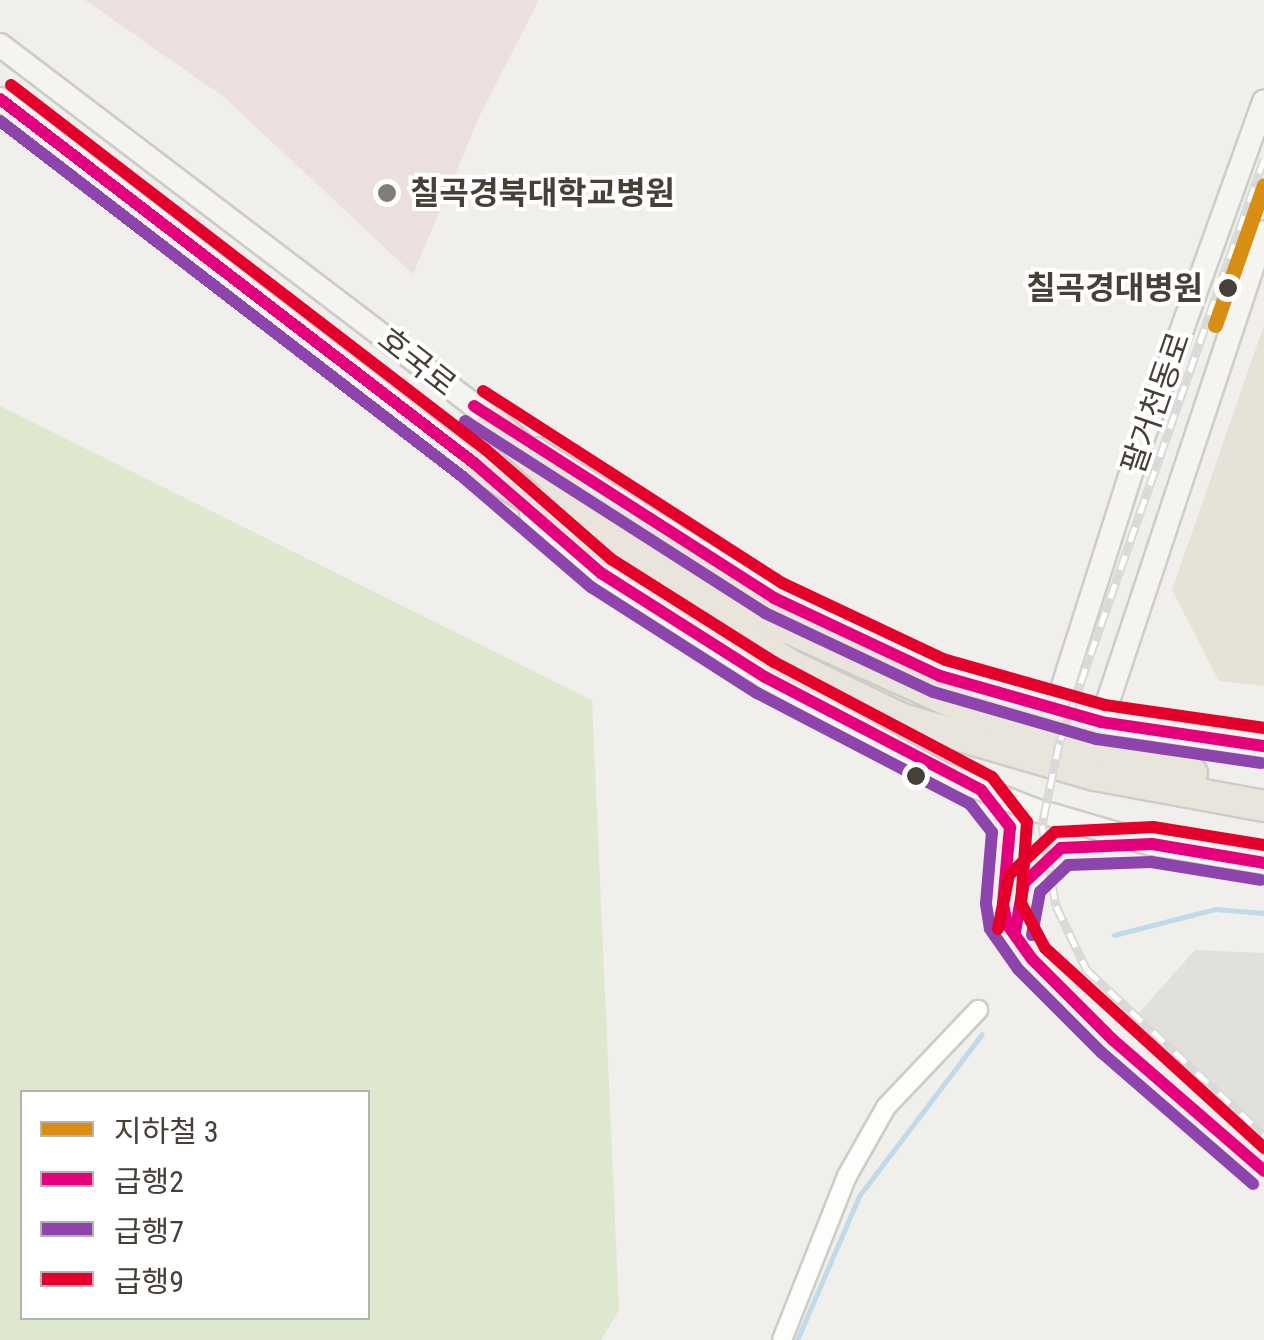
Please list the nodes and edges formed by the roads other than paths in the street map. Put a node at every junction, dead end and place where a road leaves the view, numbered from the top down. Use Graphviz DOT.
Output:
graph roads {
  1 [pos="0,46"];
  2 [pos="0,98"];
  3 [pos="1264,102"];
  4 [pos="1264,232"];
  5 [pos="492,422"];
  6 [pos="474,464"];
  7 [pos="1056,708"];
  8 [pos="1101,722"];
  9 [pos="1264,746"];
  10 [pos="1264,786"];
  11 [pos="1264,806"];
  12 [pos="1264,863"];
  13 [pos="978,1010"];
  14 [pos="782,1340"];
  1 -- 5 [label="main road, 호국로"];
  2 -- 6 [label="main road, 호국로"];
  3 -- 7 [label="main road, 팔거천동로"];
  4 -- 8 [label="main road, 팔거천동로"];
  5 -- 7 [label="main road, 호국로"];
  5 -- 10 [label="highway"];
  6 -- 11 [label="highway"];
  6 -- 12 [label="main road, 호국로"];
  7 -- 8 [label="main road, 호국로"];
  8 -- 9 [label="main road, 호국로"];
  13 -- 14 [label="street"];
}
